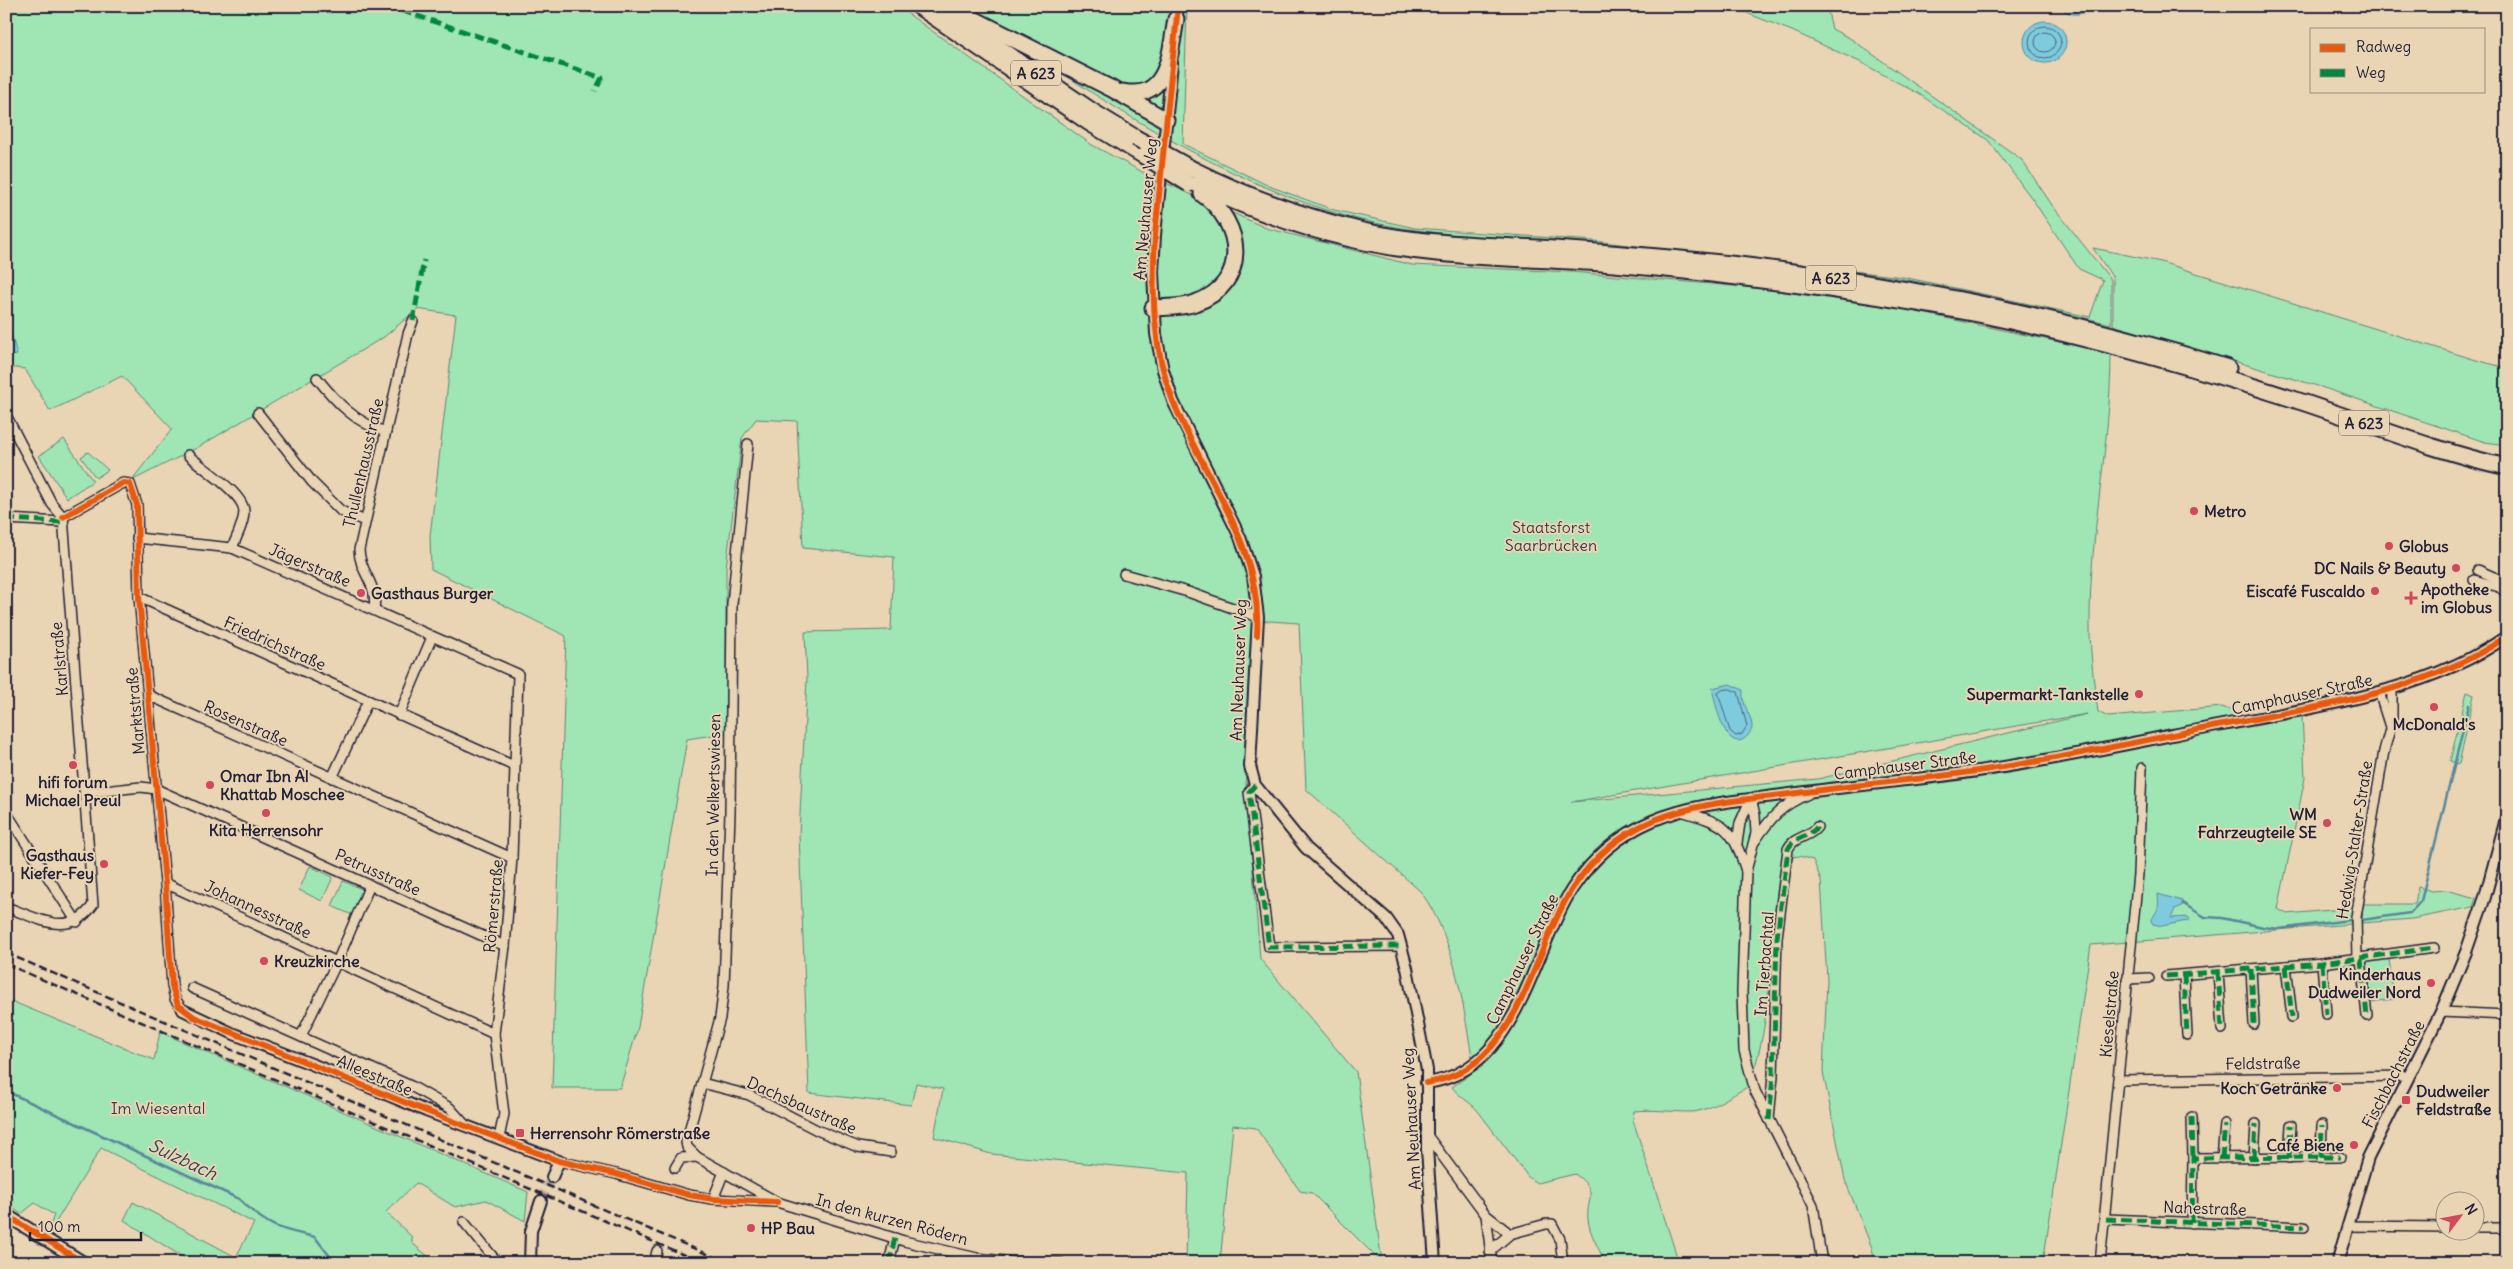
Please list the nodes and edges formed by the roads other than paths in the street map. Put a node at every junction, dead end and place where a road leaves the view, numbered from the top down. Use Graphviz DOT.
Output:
graph roads {
  1 [pos="918,6"];
  2 [pos="938,6"];
  3 [pos="948,6"];
  4 [pos="1177,13"];
  5 [pos="1112,89"];
  6 [pos="1166,120"];
  7 [pos="1133,143"];
  8 [pos="1191,178"];
  9 [pos="1153,308"];
  10 [pos="413,321"];
  11 [pos="317,378"];
  12 [pos="258,413"];
  13 [pos="6,415"];
  14 [pos="386,432"];
  15 [pos="748,444"];
  16 [pos="188,455"];
  17 [pos="2507,457"];
  18 [pos="2507,467"];
  19 [pos="6,519"];
  20 [pos="63,520"];
  21 [pos="365,522"];
  22 [pos="137,538"];
  23 [pos="232,548"];
  24 [pos="2478,570"];
  25 [pos="1124,574"];
  26 [pos="2474,580"];
  27 [pos="2507,583"];
  28 [pos="2507,593"];
  29 [pos="139,597"];
  30 [pos="374,609"];
  31 [pos="1258,616"];
  32 [pos="2507,636"];
  33 [pos="432,637"];
  34 [pos="518,674"];
  35 [pos="2392,688"];
  36 [pos="2379,692"];
  37 [pos="148,695"];
  38 [pos="368,701"];
  39 [pos="399,715"];
  40 [pos="2390,727"];
  41 [pos="514,766"];
  42 [pos="2142,768"];
  43 [pos="332,778"];
  44 [pos="1255,785"];
  45 [pos="156,789"];
  46 [pos="1817,790"];
  47 [pos="85,793"];
  48 [pos="1751,798"];
  49 [pos="1681,811"];
  50 [pos="6,812"];
  51 [pos="2507,815"];
  52 [pos="1817,827"];
  53 [pos="2505,828"];
  54 [pos="1737,843"];
  55 [pos="1754,843"];
  56 [pos="512,858"];
  57 [pos="1746,871"];
  58 [pos="165,883"];
  59 [pos="370,885"];
  60 [pos="6,906"];
  61 [pos="77,922"];
  62 [pos="505,946"];
  63 [pos="1401,946"];
  64 [pos="2434,948"];
  65 [pos="2359,959"];
  66 [pos="337,962"];
  67 [pos="2322,963"];
  68 [pos="2286,966"];
  69 [pos="2250,969"];
  70 [pos="2218,972"];
  71 [pos="2184,975"];
  72 [pos="2166,976"];
  73 [pos="2149,978"];
  74 [pos="2127,979"];
  75 [pos="192,988"];
  76 [pos="183,1010"];
  77 [pos="2441,1012"];
  78 [pos="2326,1014"];
  79 [pos="2507,1015"];
  80 [pos="2367,1016"];
  81 [pos="2292,1017"];
  82 [pos="2254,1024"];
  83 [pos="2222,1029"];
  84 [pos="494,1034"];
  85 [pos="2187,1035"];
  86 [pos="301,1036"];
  87 [pos="2409,1076"];
  88 [pos="2118,1080"];
  89 [pos="702,1083"];
  90 [pos="1426,1083"];
  91 [pos="2192,1117"];
  92 [pos="1769,1120"];
  93 [pos="2225,1124"];
  94 [pos="2256,1124"];
  95 [pos="2291,1125"];
  96 [pos="2322,1125"];
  97 [pos="466,1126"];
  98 [pos="1426,1134"];
  99 [pos="498,1138"];
  100 [pos="686,1142"];
  101 [pos="891,1152"];
  102 [pos="697,1157"];
  103 [pos="2321,1157"];
  104 [pos="2340,1157"];
  105 [pos="2193,1158"];
  106 [pos="2222,1158"];
  107 [pos="2254,1158"];
  108 [pos="2289,1158"];
  109 [pos="559,1161"];
  110 [pos="675,1168"];
  111 [pos="724,1172"];
  112 [pos="552,1177"];
  113 [pos="713,1199"];
  114 [pos="541,1201"];
  115 [pos="777,1202"];
  116 [pos="6,1215"];
  117 [pos="1486,1215"];
  118 [pos="2106,1218"];
  119 [pos="464,1222"];
  120 [pos="2192,1223"];
  121 [pos="2347,1226"];
  122 [pos="2304,1227"];
  123 [pos="2436,1227"];
  124 [pos="2486,1228"];
  125 [pos="2507,1228"];
  126 [pos="1510,1234"];
  127 [pos="895,1238"];
  128 [pos="658,1251"];
  129 [pos="1490,1251"];
  130 [pos="84,1263"];
  131 [pos="498,1263"];
  132 [pos="530,1263"];
  133 [pos="654,1263"];
  134 [pos="889,1263"];
  135 [pos="1060,1263"];
  136 [pos="1435,1263"];
  137 [pos="1492,1263"];
  138 [pos="1563,1263"];
  139 [pos="1822,1263"];
  140 [pos="2100,1263"];
  141 [pos="2337,1263"];
  1 -- 7 [label="highway, A 623"];
  2 -- 7 [label="highway, A 623"];
  3 -- 5 [label="highway"];
  4 -- 5 [label="highway"];
  4 -- 6 [label="street, Am Neuhauser Weg"];
  5 -- 6 [label="highway"];
  6 -- 9 [label="street, Am Neuhauser Weg"];
  7 -- 8 [label="highway, A 623, bridge"];
  7 -- 8 [label="highway, A 623, bridge"];
  8 -- 9 [label="highway"];
  8 -- 17 [label="highway, A 623"];
  8 -- 18 [label="highway, A 623"];
  9 -- 31 [label="street, Am Neuhauser Weg"];
  10 -- 14 [label="street, Thullenhausstraße"];
  11 -- 14 [label="street"];
  12 -- 21 [label="street"];
  13 -- 20 [label="street"];
  14 -- 21 [label="street, Thullenhausstraße"];
  15 -- 89 [label="street, In den Welkertswiesen"];
  16 -- 23 [label="street"];
  19 -- 20 [label="street"];
  20 -- 22 [label="street, Marktstraße"];
  20 -- 47 [label="street, Karlstraße"];
  21 -- 30 [label="street, Thullenhausstraße"];
  22 -- 23 [label="street, Jägerstraße"];
  22 -- 29 [label="street, Marktstraße"];
  23 -- 30 [label="street, Jägerstraße"];
  24 -- 27 [label="street"];
  25 -- 31 [label="street"];
  26 -- 28 [label="street"];
  29 -- 37 [label="street, Marktstraße"];
  29 -- 38 [label="street, Friedrichstraße"];
  30 -- 33 [label="street, Jägerstraße"];
  31 -- 44 [label="street, Am Neuhauser Weg"];
  32 -- 35 [label="street, Camphauser Straße"];
  33 -- 34 [label="street, Jägerstraße"];
  33 -- 39 [label="street"];
  34 -- 41 [label="street, Römerstraße"];
  35 -- 36 [label="street, Camphauser Straße"];
  35 -- 40 [label="street, Hedwig-Stalter-Straße"];
  36 -- 40 [label="street, Hedwig-Stalter-Straße"];
  36 -- 46 [label="street, Camphauser Straße"];
  37 -- 43 [label="street, Rosenstraße"];
  37 -- 45 [label="street, Marktstraße"];
  38 -- 39 [label="street, Friedrichstraße"];
  38 -- 43 [label="street"];
  39 -- 41 [label="street, Friedrichstraße"];
  40 -- 65 [label="street, Hedwig-Stalter-Straße"];
  41 -- 56 [label="street, Römerstraße"];
  42 -- 74 [label="street, Kieselstraße"];
  43 -- 56 [label="street, Rosenstraße"];
  44 -- 63 [label="street, Am Neuhauser Weg"];
  44 -- 63 [label="street, Am Neuhauser Weg"];
  45 -- 47 [label="street"];
  45 -- 58 [label="street, Marktstraße"];
  45 -- 59 [label="street, Petrusstraße"];
  46 -- 48 [label="street, Camphauser Straße"];
  46 -- 55 [label="street, Im Tierbachtal"];
  47 -- 61 [label="street, Karlstraße"];
  48 -- 49 [label="street, Camphauser Straße"];
  48 -- 54 [label="street, Im Tierbachtal"];
  48 -- 55 [label="street, Im Tierbachtal"];
  49 -- 54 [label="street, Im Tierbachtal"];
  49 -- 90 [label="street, Camphauser Straße"];
  50 -- 61 [label="street"];
  51 -- 53 [label="street, Fischbachstraße"];
  52 -- 92 [label="street, Im Tierbachtal"];
  53 -- 77 [label="street, Fischbachstraße"];
  54 -- 57 [label="street, Im Tierbachtal"];
  55 -- 57 [label="street, Im Tierbachtal"];
  56 -- 62 [label="street, Römerstraße"];
  57 -- 92 [label="street, Im Tierbachtal"];
  58 -- 66 [label="street, Johannesstraße"];
  58 -- 76 [label="street, Marktstraße"];
  59 -- 62 [label="street, Petrusstraße"];
  59 -- 66 [label="street"];
  60 -- 61 [label="street"];
  62 -- 84 [label="street, Römerstraße"];
  63 -- 90 [label="street, Am Neuhauser Weg"];
  64 -- 65 [label="street"];
  65 -- 67 [label="street"];
  65 -- 80 [label="street, Hedwig-Stalter-Straße"];
  66 -- 84 [label="street, Johannesstraße"];
  66 -- 86 [label="street"];
  67 -- 68 [label="street"];
  67 -- 78 [label="street"];
  68 -- 69 [label="street"];
  68 -- 81 [label="street"];
  69 -- 70 [label="street"];
  69 -- 82 [label="street"];
  70 -- 71 [label="street"];
  70 -- 83 [label="street"];
  71 -- 72 [label="street"];
  71 -- 85 [label="street"];
  73 -- 74 [label="street"];
  74 -- 88 [label="street, Kieselstraße"];
  75 -- 86 [label="street"];
  76 -- 97 [label="street, Alleestraße"];
  77 -- 79 [label="street"];
  77 -- 87 [label="street, Fischbachstraße"];
  84 -- 99 [label="street, Römerstraße"];
  86 -- 97 [label="street"];
  87 -- 88 [label="street, Feldstraße"];
  87 -- 121 [label="street, Fischbachstraße"];
  88 -- 118 [label="street, Kieselstraße"];
  89 -- 100 [label="street, In den Welkertswiesen"];
  89 -- 101 [label="street, Dachsbaustraße"];
  90 -- 98 [label="street, Am Neuhauser Weg"];
  91 -- 105 [label="street"];
  92 -- 139 [label="street, Im Tierbachtal"];
  93 -- 106 [label="street"];
  94 -- 107 [label="street"];
  95 -- 108 [label="street"];
  96 -- 103 [label="street"];
  97 -- 99 [label="street, Alleestraße"];
  98 -- 117 [label="street"];
  98 -- 136 [label="street, Am Neuhauser Weg"];
  99 -- 109 [label="street, Alleestraße"];
  100 -- 102 [label="street, In den kurzen Rödern"];
  102 -- 110 [label="street"];
  102 -- 111 [label="street, In den kurzen Rödern"];
  103 -- 104 [label="street"];
  103 -- 108 [label="street"];
  105 -- 106 [label="street"];
  105 -- 120 [label="street"];
  106 -- 107 [label="street"];
  107 -- 108 [label="street"];
  109 -- 112 [label="street"];
  109 -- 113 [label="street, In den kurzen Rödern"];
  111 -- 113 [label="street"];
  111 -- 115 [label="street, In den kurzen Rödern"];
  113 -- 115 [label="street, In den kurzen Rödern"];
  114 -- 132 [label="street"];
  115 -- 127 [label="street, In den kurzen Rödern"];
  116 -- 130 [label="main road"];
  117 -- 126 [label="street"];
  117 -- 129 [label="street"];
  118 -- 120 [label="street, Nahestraße"];
  118 -- 140 [label="street, Kieselstraße"];
  119 -- 131 [label="street"];
  120 -- 122 [label="street, Nahestraße"];
  121 -- 123 [label="street"];
  121 -- 141 [label="street, Fischbachstraße"];
  124 -- 125 [label="street"];
  126 -- 129 [label="street"];
  126 -- 138 [label="street"];
  127 -- 134 [label="street"];
  127 -- 135 [label="street, In den kurzen Rödern"];
  128 -- 133 [label="street"];
  129 -- 137 [label="street"];
}
